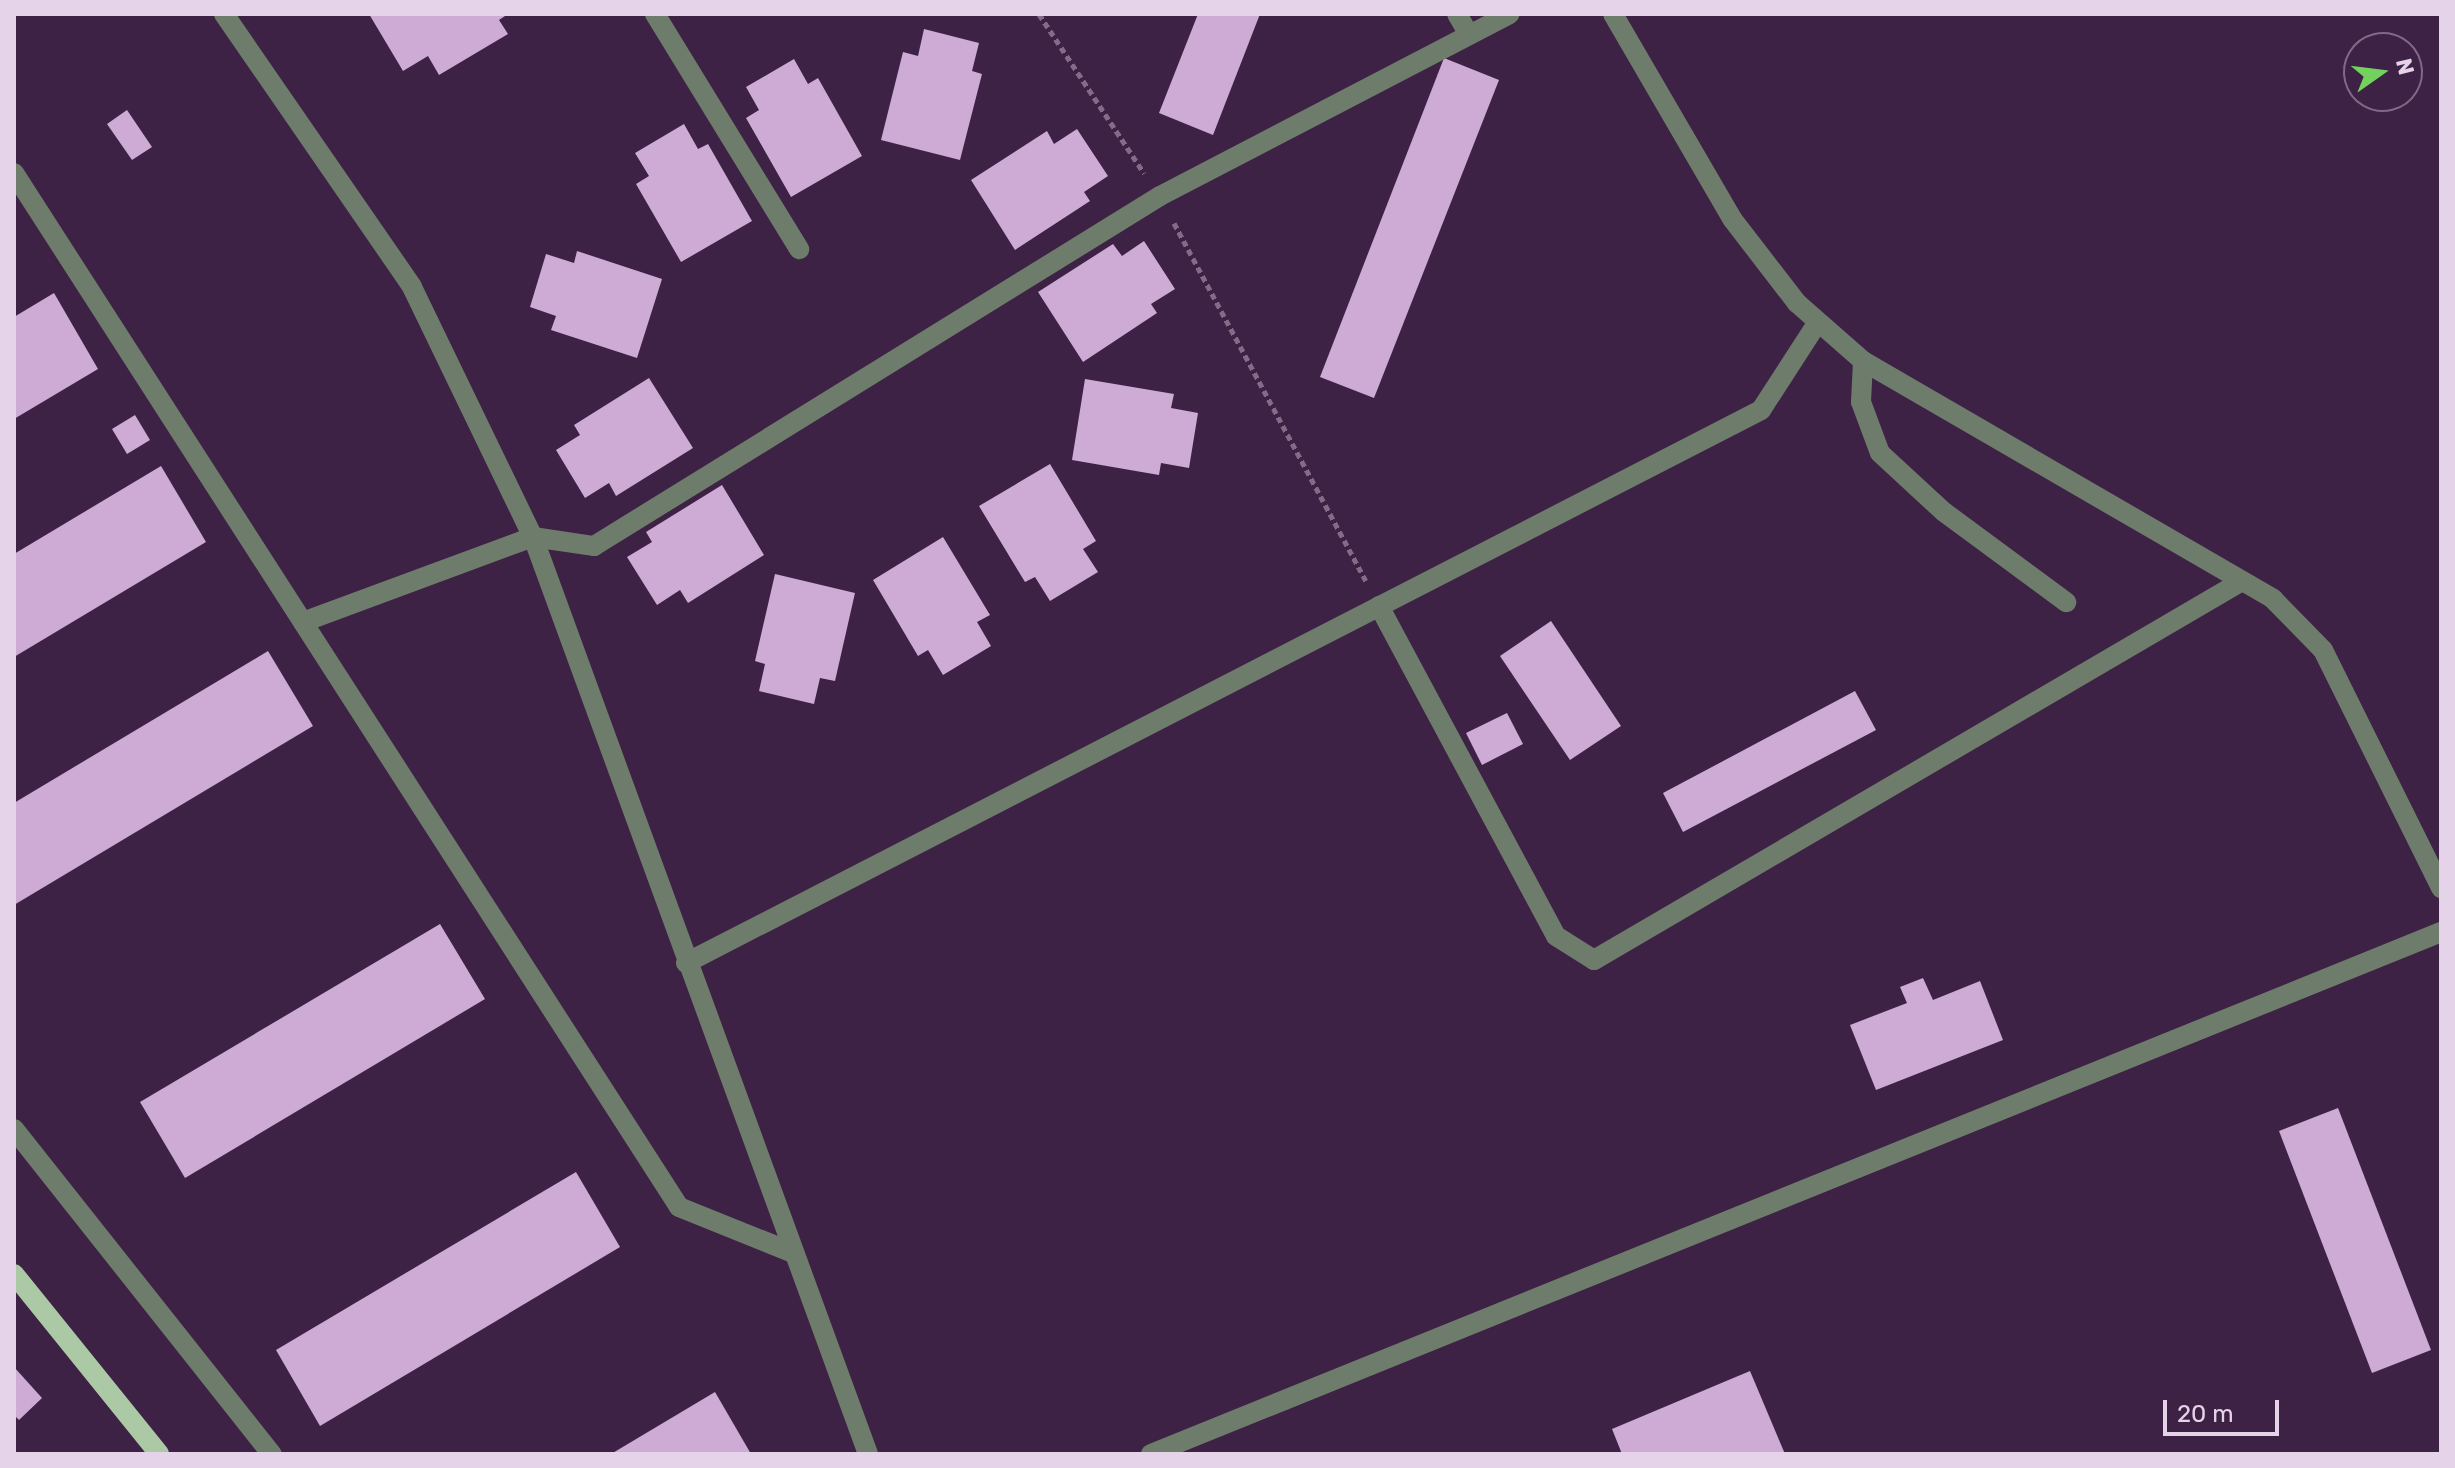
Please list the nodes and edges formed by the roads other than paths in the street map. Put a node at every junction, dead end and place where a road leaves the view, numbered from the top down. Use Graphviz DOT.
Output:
graph roads {
  1 [pos="224,14"];
  2 [pos="655,14"];
  3 [pos="1457,14"];
  4 [pos="1510,14"];
  5 [pos="1613,14"];
  6 [pos="1469,35"];
  7 [pos="14,173"];
  8 [pos="799,249"];
  9 [pos="1818,322"];
  10 [pos="1863,361"];
  11 [pos="533,537"];
  12 [pos="2242,581"];
  13 [pos="2066,602"];
  14 [pos="1379,606"];
  15 [pos="303,622"];
  16 [pos="2441,888"];
  17 [pos="2441,932"];
  18 [pos="686,963"];
  19 [pos="14,1129"];
  20 [pos="791,1252"];
  21 [pos="14,1274"];
  22 [pos="159,1454"];
  23 [pos="272,1454"];
  24 [pos="868,1454"];
  25 [pos="1151,1454"];
  1 -- 11 [label="lane"];
  2 -- 8 [label="lane"];
  3 -- 6 [label="lane"];
  4 -- 6 [label="lane"];
  5 -- 9 [label="lane"];
  6 -- 11 [label="lane"];
  7 -- 15 [label="lane"];
  9 -- 10 [label="lane"];
  9 -- 14 [label="lane"];
  10 -- 12 [label="lane"];
  10 -- 13 [label="lane"];
  11 -- 15 [label="lane"];
  11 -- 18 [label="lane"];
  12 -- 14 [label="lane"];
  12 -- 16 [label="lane"];
  14 -- 18 [label="lane"];
  15 -- 20 [label="lane"];
  17 -- 25 [label="lane"];
  18 -- 20 [label="lane"];
  19 -- 23 [label="lane"];
  20 -- 24 [label="lane"];
  21 -- 22 [label="main road"];
}
